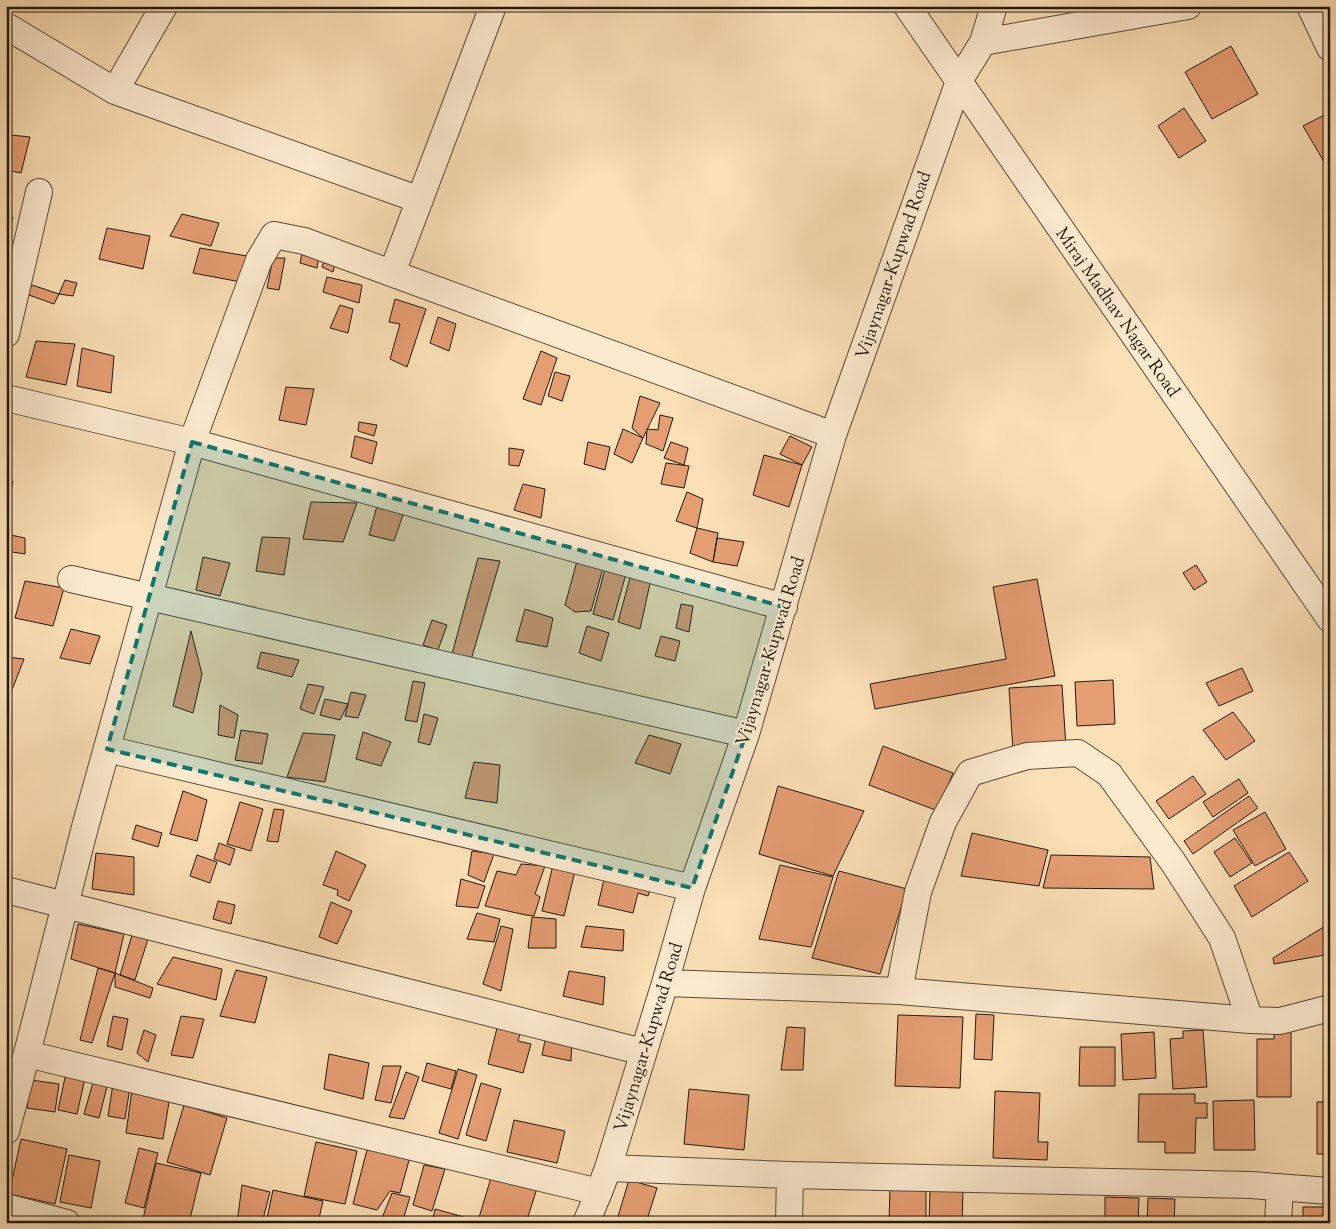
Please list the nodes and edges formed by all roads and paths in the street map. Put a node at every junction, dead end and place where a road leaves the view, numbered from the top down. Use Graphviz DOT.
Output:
graph roads {
  1 [pos="164,6"];
  2 [pos="492,6"];
  3 [pos="907,6"];
  4 [pos="994,6"];
  5 [pos="1188,6"];
  6 [pos="1310,6"];
  7 [pos="6,26"];
  8 [pos="984,42"];
  9 [pos="1330,48"];
  10 [pos="959,81"];
  11 [pos="114,91"];
  12 [pos="39,192"];
  13 [pos="420,200"];
  14 [pos="392,273"];
  15 [pos="6,334"];
  16 [pos="6,398"];
  17 [pos="834,435"];
  18 [pos="192,442"];
  19 [pos="71,579"];
  20 [pos="149,598"];
  21 [pos="784,607"];
  22 [pos="1330,619"];
  23 [pos="746,734"];
  24 [pos="107,749"];
  25 [pos="692,888"];
  26 [pos="6,890"];
  27 [pos="66,904"];
  28 [pos="665,983"];
  29 [pos="899,991"];
  30 [pos="1330,1008"];
  31 [pos="1250,1020"];
  32 [pos="643,1052"];
  33 [pos="27,1054"];
  34 [pos="6,1131"];
  35 [pos="608,1168"];
  36 [pos="790,1175"];
  37 [pos="1280,1187"];
  38 [pos="1330,1191"];
  39 [pos="599,1192"];
  40 [pos="6,1208"];
  41 [pos="67,1223"];
  42 [pos="586,1223"];
  43 [pos="789,1223"];
  44 [pos="1278,1223"];
  1 -- 11 [label="street"];
  2 -- 13 [label="street"];
  3 -- 10 [label="street, Miraj Madhav Nagar Road"];
  4 -- 8 [label="street, Vijaynagar-Kupwad Road"];
  5 -- 8 [label="street"];
  6 -- 9 [label="street"];
  7 -- 11 [label="street"];
  8 -- 10 [label="street, Vijaynagar-Kupwad Road"];
  10 -- 17 [label="street, Vijaynagar-Kupwad Road"];
  10 -- 22 [label="street, Miraj Madhav Nagar Road"];
  11 -- 13 [label="street"];
  12 -- 15 [label="street"];
  13 -- 14 [label="street"];
  14 -- 17 [label="street"];
  14 -- 18 [label="street"];
  16 -- 18 [label="street"];
  17 -- 21 [label="street, Vijaynagar-Kupwad Road"];
  18 -- 20 [label="street"];
  18 -- 21 [label="street"];
  19 -- 20 [label="street"];
  20 -- 23 [label="street"];
  20 -- 24 [label="street"];
  21 -- 23 [label="street, Vijaynagar-Kupwad Road"];
  23 -- 25 [label="street, Vijaynagar-Kupwad Road"];
  24 -- 25 [label="street"];
  24 -- 27 [label="street"];
  25 -- 28 [label="street, Vijaynagar-Kupwad Road"];
  26 -- 27 [label="street"];
  27 -- 32 [label="street"];
  27 -- 33 [label="street"];
  28 -- 29 [label="street"];
  28 -- 32 [label="street, Vijaynagar-Kupwad Road"];
  29 -- 31 [label="street"];
  29 -- 31 [label="street"];
  30 -- 31 [label="street"];
  32 -- 35 [label="street, Vijaynagar-Kupwad Road"];
  33 -- 34 [label="street"];
  33 -- 39 [label="street"];
  35 -- 36 [label="street"];
  35 -- 39 [label="street, Vijaynagar-Kupwad Road"];
  36 -- 37 [label="street"];
  36 -- 43 [label="street"];
  37 -- 38 [label="street"];
  37 -- 44 [label="street"];
  39 -- 42 [label="street, Vijaynagar-Kupwad Road"];
  40 -- 41 [label="street"];
}
